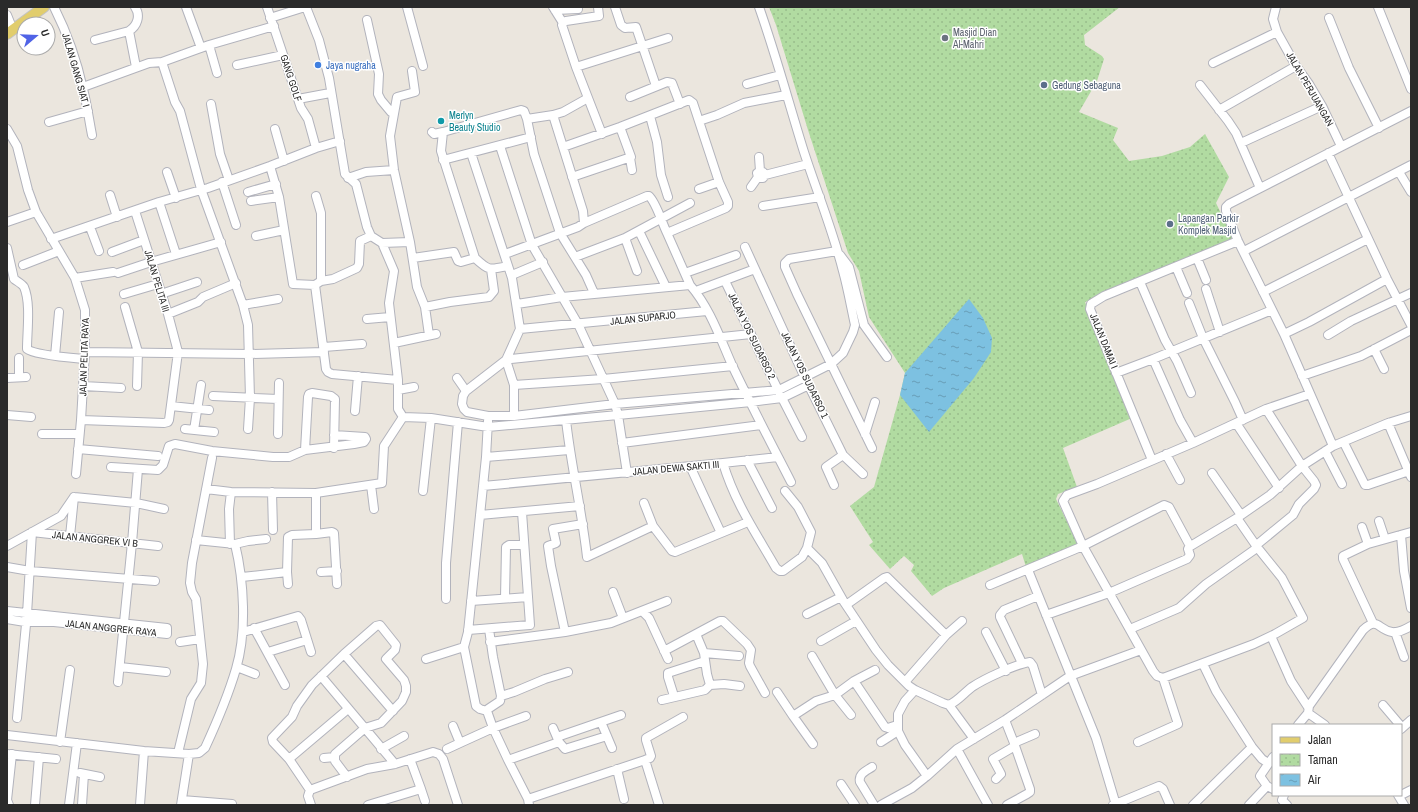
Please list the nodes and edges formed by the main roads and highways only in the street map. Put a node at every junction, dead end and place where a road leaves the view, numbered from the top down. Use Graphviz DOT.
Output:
graph roads {
  1 [pos="40,8"];
  2 [pos="10,32"];
  1 -- 2 [label="main road"];
}
